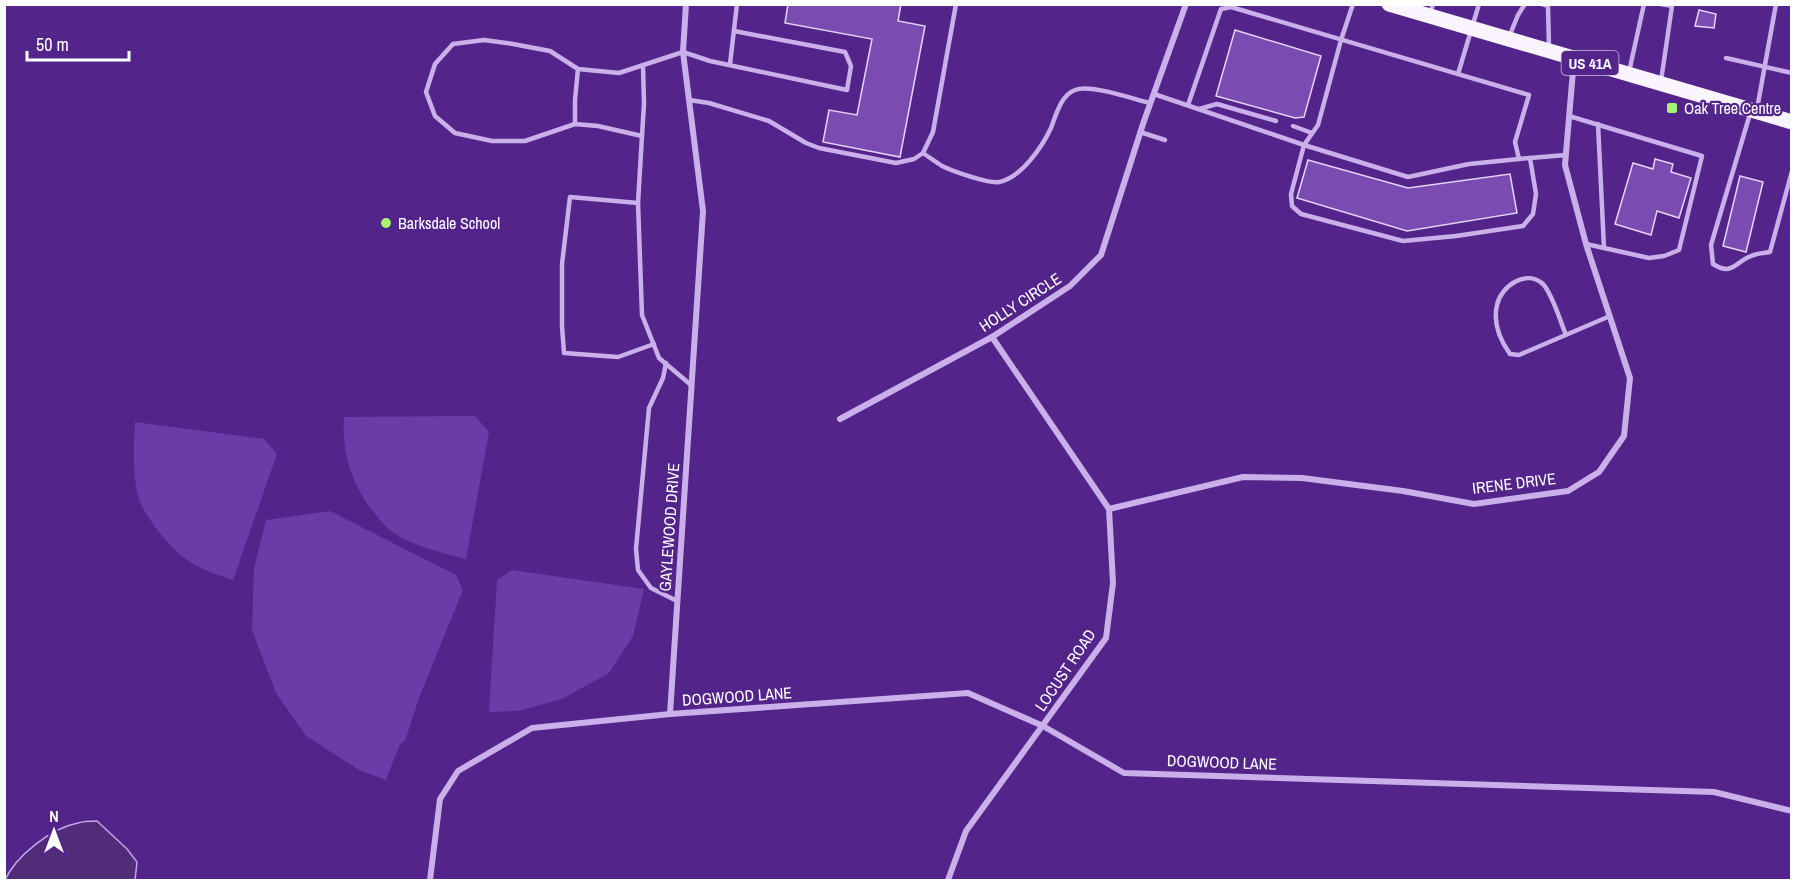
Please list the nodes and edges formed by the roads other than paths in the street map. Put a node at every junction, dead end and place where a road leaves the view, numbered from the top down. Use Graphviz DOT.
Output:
graph roads {
  1 [pos="686,4"];
  2 [pos="737,4"];
  3 [pos="956,4"];
  4 [pos="1186,4"];
  5 [pos="1353,4"];
  6 [pos="1389,4"];
  7 [pos="1479,4"];
  8 [pos="1525,4"];
  9 [pos="1542,4"];
  10 [pos="1644,4"];
  11 [pos="1660,4"];
  12 [pos="1776,4"];
  13 [pos="1548,5"];
  14 [pos="1673,5"];
  15 [pos="1431,10"];
  16 [pos="1472,28"];
  17 [pos="734,31"];
  18 [pos="1509,39"];
  19 [pos="1341,40"];
  20 [pos="1549,51"];
  21 [pos="683,52"];
  22 [pos="1574,58"];
  23 [pos="1726,58"];
  24 [pos="730,64"];
  25 [pos="643,65"];
  26 [pos="1764,68"];
  27 [pos="578,69"];
  28 [pos="1791,73"];
  29 [pos="1458,74"];
  30 [pos="1629,74"];
  31 [pos="1660,83"];
  32 [pos="1154,94"];
  33 [pos="689,100"];
  34 [pos="1150,104"];
  35 [pos="1188,105"];
  36 [pos="1199,109"];
  37 [pos="1753,111"];
  38 [pos="1569,116"];
  39 [pos="1276,121"];
  40 [pos="1791,122"];
  41 [pos="575,124"];
  42 [pos="1598,124"];
  43 [pos="1293,126"];
  44 [pos="1140,132"];
  45 [pos="1312,133"];
  46 [pos="642,136"];
  47 [pos="1165,140"];
  48 [pos="1304,146"];
  49 [pos="923,153"];
  50 [pos="1566,155"];
  51 [pos="1530,158"];
  52 [pos="1519,159"];
  53 [pos="1791,171"];
  54 [pos="638,203"];
  55 [pos="1586,244"];
  56 [pos="1604,248"];
  57 [pos="1610,316"];
  58 [pos="1566,335"];
  59 [pos="992,337"];
  60 [pos="654,345"];
  61 [pos="666,363"];
  62 [pos="692,386"];
  63 [pos="840,419"];
  64 [pos="1109,509"];
  65 [pos="677,601"];
  66 [pos="670,714"];
  67 [pos="1043,726"];
  68 [pos="1791,811"];
  69 [pos="430,880"];
  70 [pos="948,880"];
  1 -- 21 [label="street, GAYLEWOOD DRIVE"];
  2 -- 17 [label="lane"];
  3 -- 49 [label="lane"];
  4 -- 32 [label="street, HOLLY CIRCLE"];
  5 -- 19 [label="lane"];
  6 -- 15 [label="main road, US 41A"];
  7 -- 16 [label="lane"];
  8 -- 18 [label="lane"];
  9 -- 13 [label="lane"];
  10 -- 30 [label="lane"];
  11 -- 14 [label="lane"];
  12 -- 26 [label="lane"];
  13 -- 20 [label="lane"];
  14 -- 31 [label="lane"];
  15 -- 16 [label="main road, US 41A"];
  16 -- 18 [label="main road, US 41A"];
  16 -- 29 [label="lane"];
  17 -- 24 [label="lane"];
  17 -- 24 [label="lane"];
  18 -- 20 [label="main road, US 41A"];
  19 -- 29 [label="lane"];
  19 -- 35 [label="lane"];
  19 -- 45 [label="lane"];
  20 -- 22 [label="main road, US 41A"];
  21 -- 24 [label="lane"];
  21 -- 25 [label="lane"];
  21 -- 33 [label="street, GAYLEWOOD DRIVE"];
  22 -- 30 [label="main road, US 41A"];
  22 -- 38 [label="street, IRENE DRIVE"];
  23 -- 26 [label="lane"];
  25 -- 27 [label="lane"];
  25 -- 46 [label="lane"];
  26 -- 28 [label="lane"];
  26 -- 37 [label="lane"];
  27 -- 41 [label="lane"];
  27 -- 41 [label="lane"];
  29 -- 52 [label="lane"];
  30 -- 31 [label="main road, US 41A"];
  31 -- 37 [label="main road, US 41A"];
  32 -- 34 [label="street, HOLLY CIRCLE"];
  32 -- 35 [label="lane"];
  33 -- 49 [label="lane"];
  33 -- 62 [label="street, GAYLEWOOD DRIVE"];
  34 -- 44 [label="street, HOLLY CIRCLE"];
  34 -- 49 [label="lane"];
  35 -- 36 [label="lane"];
  36 -- 39 [label="lane"];
  36 -- 48 [label="lane"];
  37 -- 40 [label="main road, US 41A"];
  37 -- 53 [label="lane"];
  38 -- 42 [label="lane"];
  38 -- 50 [label="street, IRENE DRIVE"];
  41 -- 46 [label="lane"];
  42 -- 56 [label="lane"];
  42 -- 56 [label="lane"];
  43 -- 45 [label="lane"];
  44 -- 47 [label="lane"];
  44 -- 59 [label="street, HOLLY CIRCLE"];
  45 -- 48 [label="lane"];
  46 -- 54 [label="lane"];
  48 -- 51 [label="lane"];
  48 -- 52 [label="lane"];
  50 -- 51 [label="lane"];
  50 -- 55 [label="street, IRENE DRIVE"];
  51 -- 52 [label="lane"];
  54 -- 60 [label="lane"];
  54 -- 60 [label="lane"];
  55 -- 56 [label="lane"];
  55 -- 57 [label="street, IRENE DRIVE"];
  57 -- 58 [label="lane"];
  57 -- 64 [label="street, IRENE DRIVE"];
  58 -- 58 [label="lane"];
  59 -- 63 [label="street, HOLLY CIRCLE"];
  59 -- 64 [label="street"];
  60 -- 61 [label="lane"];
  61 -- 62 [label="lane"];
  61 -- 65 [label="lane"];
  62 -- 65 [label="street, GAYLEWOOD DRIVE"];
  64 -- 67 [label="street, LOCUST ROAD"];
  65 -- 66 [label="street, GAYLEWOOD DRIVE"];
  66 -- 67 [label="street, DOGWOOD LANE"];
  66 -- 69 [label="street"];
  67 -- 68 [label="street, DOGWOOD LANE"];
  67 -- 70 [label="street, LOCUST ROAD"];
}
